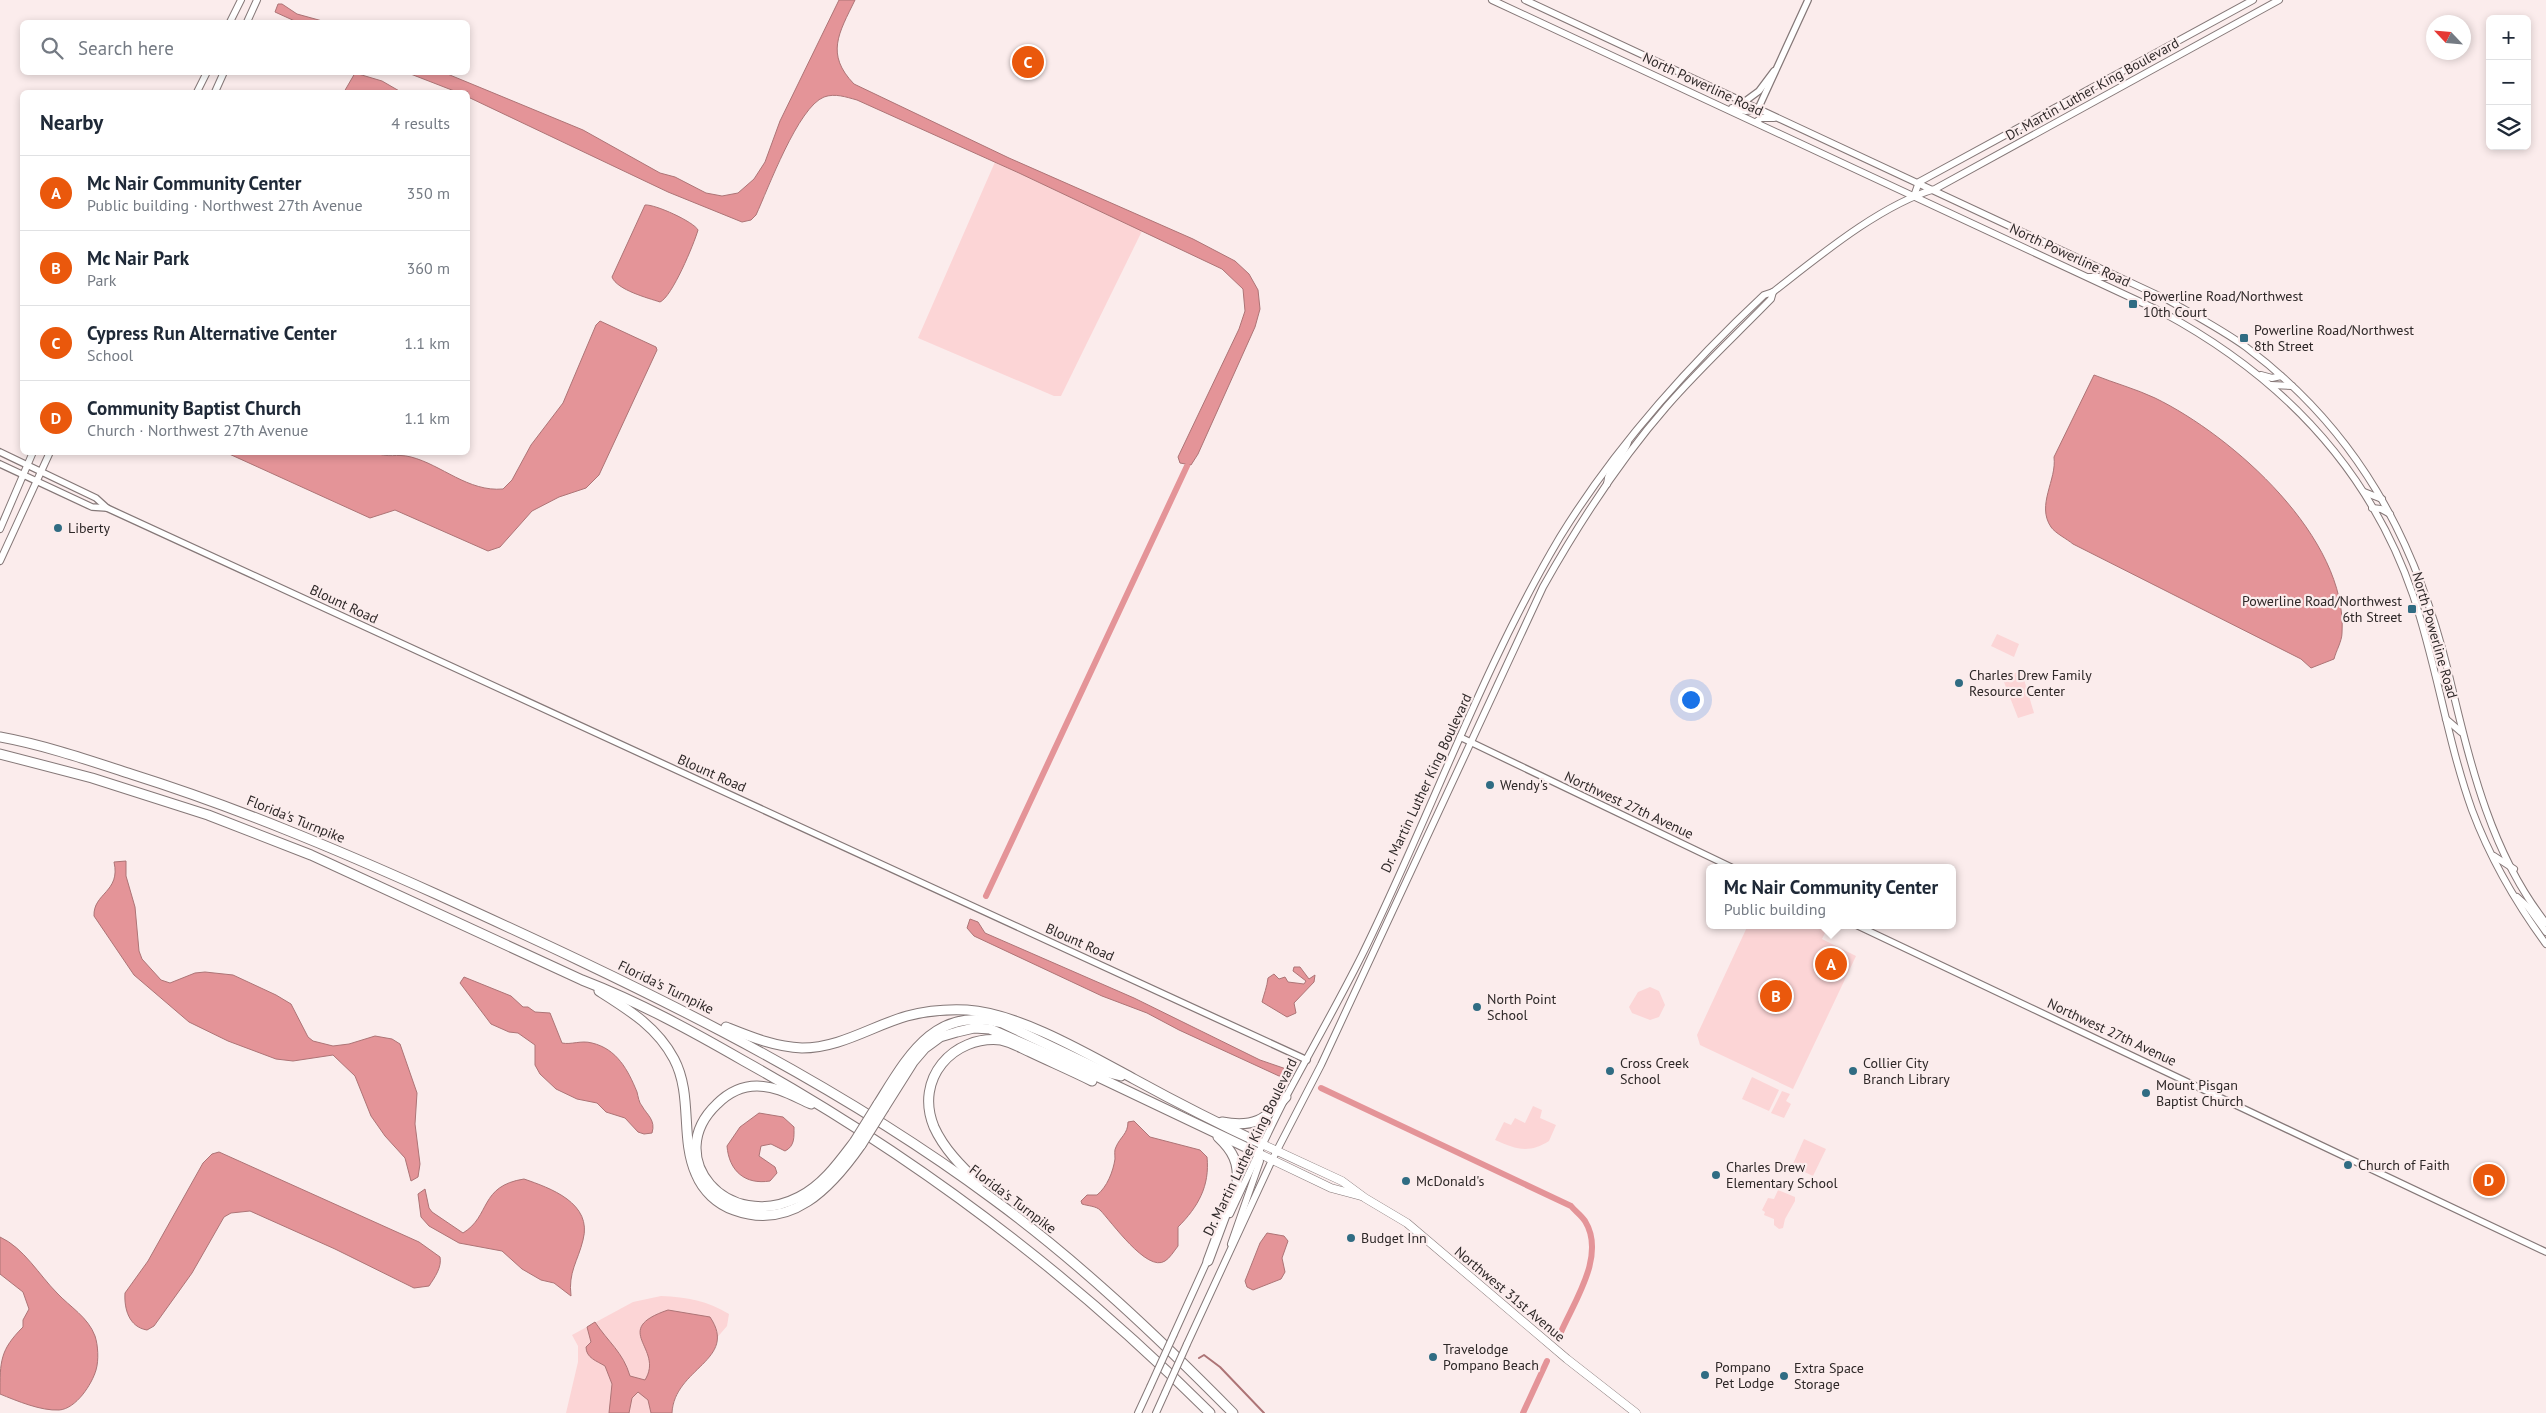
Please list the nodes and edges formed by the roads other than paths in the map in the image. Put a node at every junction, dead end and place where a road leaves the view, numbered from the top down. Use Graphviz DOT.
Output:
graph roads {
  1 [pos="241,0"];
  2 [pos="257,0"];
  3 [pos="1492,0"];
  4 [pos="1525,0"];
  5 [pos="1808,0"];
  6 [pos="2253,0"];
  7 [pos="2279,0"];
  8 [pos="231,20"];
  9 [pos="248,20"];
  10 [pos="1778,66"];
  11 [pos="206,75"];
  12 [pos="223,75"];
  13 [pos="198,90"];
  14 [pos="216,90"];
  15 [pos="1744,102"];
  16 [pos="1723,107"];
  17 [pos="1758,109"];
  18 [pos="1780,119"];
  19 [pos="1756,122"];
  20 [pos="1919,182"];
  21 [pos="1935,189"];
  22 [pos="1914,196"];
  23 [pos="2088,278"];
  24 [pos="2122,278"];
  25 [pos="1773,292"];
  26 [pos="2258,374"];
  27 [pos="2281,376"];
  28 [pos="2271,385"];
  29 [pos="2292,386"];
  30 [pos="1630,436"];
  31 [pos="0,452"];
  32 [pos="33,455"];
  33 [pos="49,455"];
  34 [pos="0,464"];
  35 [pos="28,466"];
  36 [pos="41,472"];
  37 [pos="24,475"];
  38 [pos="37,481"];
  39 [pos="1607,485"];
  40 [pos="2363,491"];
  41 [pos="2382,498"];
  42 [pos="107,508"];
  43 [pos="2372,508"];
  44 [pos="2391,515"];
  45 [pos="0,529"];
  46 [pos="0,561"];
  47 [pos="2435,674"];
  48 [pos="2452,690"];
  49 [pos="2446,719"];
  50 [pos="2464,734"];
  51 [pos="0,737"];
  52 [pos="1460,737"];
  53 [pos="1470,742"];
  54 [pos="0,754"];
  55 [pos="2491,853"];
  56 [pos="1725,864"];
  57 [pos="2514,869"];
  58 [pos="1400,871"];
  59 [pos="2512,894"];
  60 [pos="1386,901"];
  61 [pos="1394,908"];
  62 [pos="2546,924"];
  63 [pos="1864,929"];
  64 [pos="2546,932"];
  65 [pos="1378,942"];
  66 [pos="2546,944"];
  67 [pos="582,980"];
  68 [pos="695,1016"];
  69 [pos="1307,1060"];
  70 [pos="1133,1079"];
  71 [pos="1116,1088"];
  72 [pos="1286,1097"];
  73 [pos="881,1106"];
  74 [pos="834,1114"];
  75 [pos="1212,1120"];
  76 [pos="1212,1132"];
  77 [pos="858,1143"];
  78 [pos="1260,1149"];
  79 [pos="1277,1150"];
  80 [pos="1272,1160"];
  81 [pos="1365,1198"];
  82 [pos="995,1200"];
  83 [pos="1230,1252"];
  84 [pos="2546,1252"];
  85 [pos="1208,1261"];
  86 [pos="1138,1413"];
  87 [pos="1156,1413"];
  88 [pos="1210,1413"];
  89 [pos="1233,1413"];
  90 [pos="1636,1413"];
  1 -- 8 [label="main road"];
  2 -- 9 [label="main road"];
  3 -- 16 [label="main road, North Powerline Road"];
  4 -- 15 [label="main road, North Powerline Road"];
  5 -- 10 [label="street"];
  6 -- 20 [label="main road, Dr. Martin Luther King Boulevard"];
  7 -- 21 [label="main road, Dr. Martin Luther King Boulevard"];
  10 -- 15 [label="street"];
  10 -- 17 [label="street"];
  11 -- 13 [label="main road"];
  12 -- 14 [label="main road"];
  15 -- 17 [label="main road, North Powerline Road"];
  16 -- 17 [label="main road"];
  16 -- 19 [label="main road, North Powerline Road"];
  17 -- 18 [label="main road, North Powerline Road"];
  18 -- 19 [label="main road"];
  18 -- 20 [label="main road, North Powerline Road"];
  19 -- 22 [label="main road, North Powerline Road"];
  20 -- 21 [label="main road, North Powerline Road"];
  20 -- 22 [label="main road"];
  21 -- 22 [label="main road, Dr. Martin Luther King Boulevard"];
  21 -- 24 [label="main road, North Powerline Road"];
  22 -- 23 [label="main road, North Powerline Road"];
  22 -- 25 [label="main road, Dr. Martin Luther King Boulevard"];
  23 -- 24 [label="main road"];
  23 -- 26 [label="main road, North Powerline Road"];
  24 -- 27 [label="main road, North Powerline Road"];
  25 -- 30 [label="main road, Dr. Martin Luther King Boulevard"];
  25 -- 39 [label="main road, Dr. Martin Luther King Boulevard"];
  26 -- 27 [label="main road"];
  26 -- 28 [label="main road, North Powerline Road"];
  27 -- 29 [label="main road, North Powerline Road"];
  28 -- 29 [label="main road"];
  28 -- 40 [label="main road, North Powerline Road"];
  29 -- 41 [label="main road, North Powerline Road"];
  30 -- 39 [label="main road"];
  30 -- 52 [label="main road, Dr. Martin Luther King Boulevard"];
  31 -- 35 [label="street, Blount Road"];
  32 -- 35 [label="main road"];
  33 -- 36 [label="main road"];
  34 -- 37 [label="street, Blount Road"];
  35 -- 36 [label="street, Blount Road"];
  35 -- 37 [label="main road"];
  36 -- 38 [label="main road"];
  36 -- 42 [label="street, Blount Road"];
  37 -- 38 [label="street, Blount Road"];
  37 -- 45 [label="main road"];
  38 -- 42 [label="street, Blount Road"];
  38 -- 46 [label="main road"];
  39 -- 53 [label="main road, Dr. Martin Luther King Boulevard"];
  40 -- 41 [label="main road"];
  40 -- 43 [label="main road, North Powerline Road"];
  41 -- 44 [label="main road, North Powerline Road"];
  42 -- 69 [label="street, Blount Road"];
  43 -- 44 [label="main road"];
  43 -- 47 [label="main road, North Powerline Road"];
  44 -- 48 [label="main road, North Powerline Road"];
  47 -- 48 [label="main road"];
  47 -- 49 [label="main road, North Powerline Road"];
  48 -- 50 [label="main road, North Powerline Road"];
  49 -- 50 [label="main road"];
  49 -- 55 [label="main road, North Powerline Road"];
  50 -- 57 [label="main road, North Powerline Road"];
  51 -- 68 [label="highway, Florida's Turnpike"];
  52 -- 53 [label="street, Northwest 27th Avenue"];
  52 -- 58 [label="main road, Dr. Martin Luther King Boulevard"];
  53 -- 56 [label="street, Northwest 27th Avenue"];
  53 -- 61 [label="main road, Dr. Martin Luther King Boulevard"];
  54 -- 67 [label="highway, Florida's Turnpike"];
  55 -- 57 [label="main road"];
  55 -- 59 [label="main road, North Powerline Road"];
  57 -- 62 [label="main road, North Powerline Road"];
  58 -- 60 [label="main road, Dr. Martin Luther King Boulevard"];
  58 -- 61 [label="main road"];
  59 -- 64 [label="main road"];
  59 -- 66 [label="main road, North Powerline Road"];
  60 -- 65 [label="main road"];
  60 -- 69 [label="main road, Dr. Martin Luther King Boulevard"];
  61 -- 65 [label="main road, Dr. Martin Luther King Boulevard"];
  63 -- 84 [label="street, Northwest 27th Avenue"];
  65 -- 79 [label="main road, Dr. Martin Luther King Boulevard"];
  67 -- 74 [label="highway, Florida's Turnpike"];
  67 -- 77 [label="highway"];
  68 -- 70 [label="highway"];
  68 -- 82 [label="highway, Florida's Turnpike"];
  69 -- 72 [label="main road, Dr. Martin Luther King Boulevard"];
  70 -- 73 [label="highway"];
  70 -- 75 [label="highway"];
  71 -- 73 [label="highway"];
  71 -- 76 [label="highway"];
  71 -- 82 [label="highway"];
  72 -- 75 [label="highway"];
  72 -- 78 [label="main road, Dr. Martin Luther King Boulevard"];
  73 -- 77 [label="highway, bridge"];
  74 -- 77 [label="highway"];
  74 -- 88 [label="highway, Florida's Turnpike"];
  75 -- 78 [label="highway"];
  76 -- 78 [label="highway"];
  76 -- 85 [label="highway"];
  78 -- 79 [label="main road, Northwest 31st Avenue"];
  78 -- 80 [label="main road, Northwest 31st Avenue"];
  78 -- 83 [label="main road"];
  78 -- 85 [label="main road, Dr. Martin Luther King Boulevard"];
  79 -- 80 [label="main road, Dr. Martin Luther King Boulevard"];
  79 -- 81 [label="main road, Northwest 31st Avenue"];
  80 -- 81 [label="main road, Northwest 31st Avenue"];
  80 -- 83 [label="main road, Dr. Martin Luther King Boulevard"];
  81 -- 90 [label="main road, Northwest 31st Avenue"];
  82 -- 89 [label="highway, Florida's Turnpike"];
  83 -- 87 [label="main road, Dr. Martin Luther King Boulevard, bridge"];
  85 -- 86 [label="main road, Dr. Martin Luther King Boulevard, bridge"];
}
